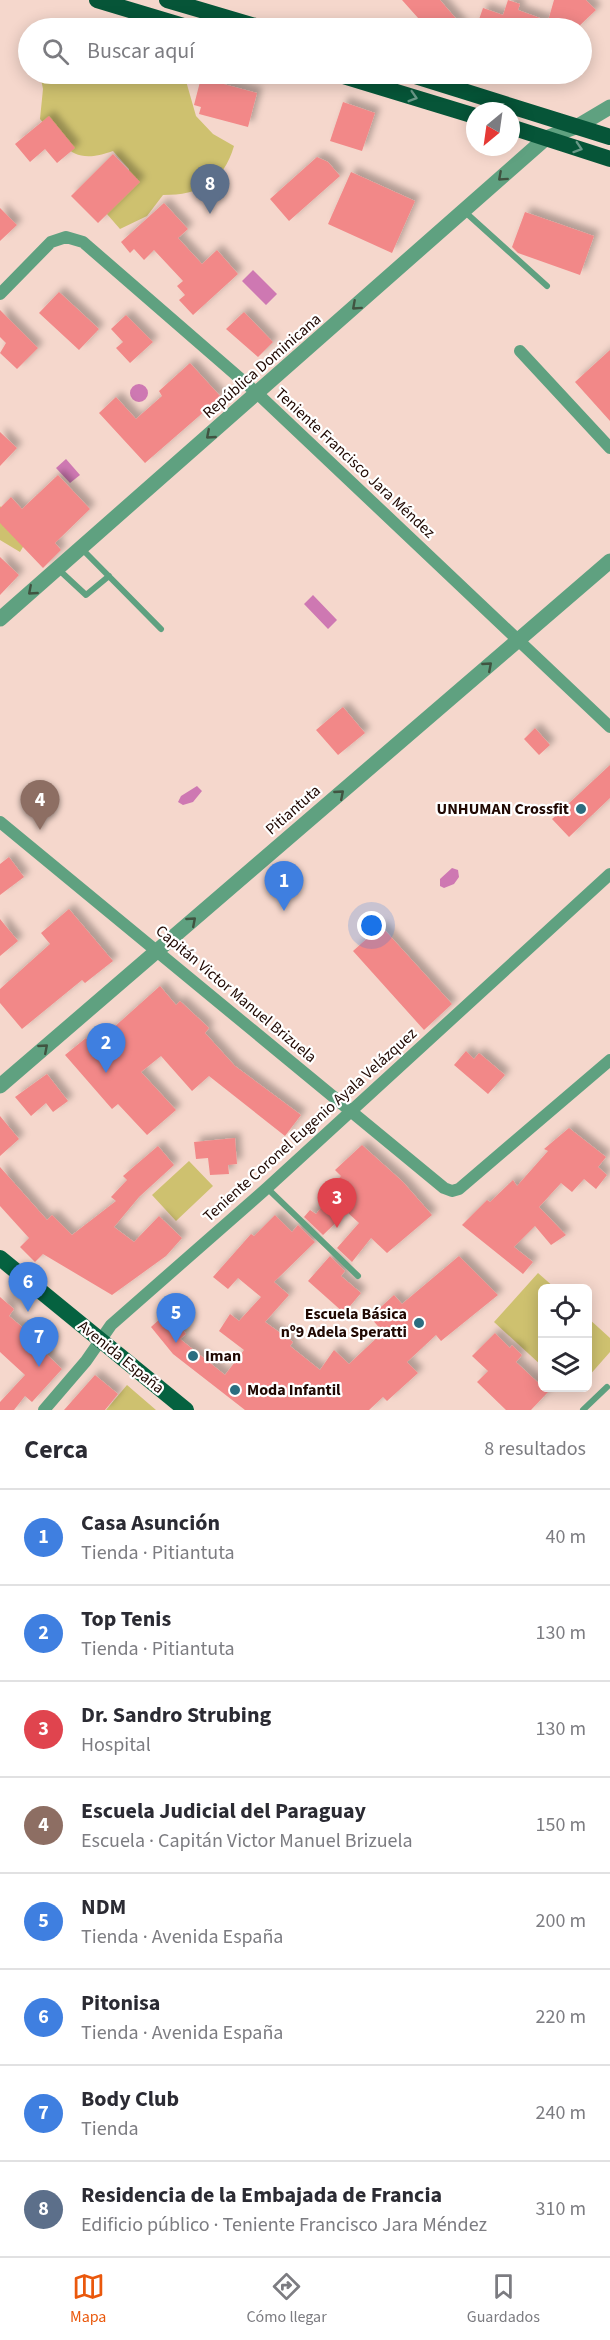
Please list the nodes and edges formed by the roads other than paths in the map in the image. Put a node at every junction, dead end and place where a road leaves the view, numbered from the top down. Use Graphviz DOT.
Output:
graph roads {
  1 [pos="97,0"];
  2 [pos="167,0"];
  3 [pos="157,18"];
  4 [pos="228,18"];
  5 [pos="371,84"];
  6 [pos="442,84"];
  7 [pos="610,107"];
  8 [pos="466,113"];
  9 [pos="578,126"];
  10 [pos="520,130"];
  11 [pos="610,136"];
  12 [pos="546,138"];
  13 [pos="610,159"];
  14 [pos="464,211"];
  15 [pos="547,286"];
  16 [pos="0,294"];
  17 [pos="520,351"];
  18 [pos="258,394"];
  19 [pos="610,448"];
  20 [pos="81,548"];
  21 [pos="610,561"];
  22 [pos="58,569"];
  23 [pos="109,576"];
  24 [pos="0,620"];
  25 [pos="160,629"];
  26 [pos="518,640"];
  27 [pos="610,727"];
  28 [pos="0,822"];
  29 [pos="610,874"];
  30 [pos="158,950"];
  31 [pos="610,1060"];
  32 [pos="0,1086"];
  33 [pos="351,1110"];
  34 [pos="267,1188"];
  35 [pos="0,1258"];
  36 [pos="358,1276"];
  37 [pos="100,1340"];
  38 [pos="606,1387"];
  39 [pos="44,1410"];
  40 [pos="186,1410"];
  41 [pos="583,1410"];
  1 -- 3 [label="highway"];
  2 -- 4 [label="highway"];
  5 -- 8 [label="highway, one-way"];
  6 -- 9 [label="highway"];
  7 -- 9 [label="street"];
  9 -- 11 [label="highway"];
  9 -- 12 [label="street"];
  10 -- 12 [label="highway"];
  12 -- 13 [label="highway, one-way"];
  12 -- 14 [label="street, República Dominicana, one-way"];
  14 -- 15 [label="lane"];
  14 -- 18 [label="street, República Dominicana, one-way"];
  16 -- 18 [label="street, Teniente Francisco Jara Méndez"];
  17 -- 19 [label="street"];
  18 -- 20 [label="street, República Dominicana, one-way"];
  18 -- 26 [label="street, Teniente Francisco Jara Méndez"];
  20 -- 22 [label="street, República Dominicana"];
  20 -- 23 [label="lane"];
  21 -- 26 [label="street, Pitiantuta"];
  22 -- 23 [label="lane"];
  22 -- 24 [label="street, República Dominicana, one-way"];
  23 -- 25 [label="lane"];
  26 -- 27 [label="street, Teniente Francisco Jara Méndez"];
  30 -- 26 [label="street, Pitiantuta, one-way"];
  28 -- 30 [label="street, Capitán Victor Manuel Brizuela"];
  29 -- 33 [label="street, Teniente Coronel Eugenio Ayala Velázquez"];
  32 -- 30 [label="street, Pitiantuta, one-way"];
  30 -- 33 [label="street, Capitán Victor Manuel Brizuela"];
  31 -- 33 [label="street, Capitán Victor Manuel Brizuela"];
  33 -- 34 [label="street, Teniente Coronel Eugenio Ayala Velázquez"];
  34 -- 36 [label="lane"];
  34 -- 37 [label="street, Teniente Coronel Eugenio Ayala Velázquez"];
  35 -- 37 [label="main road, Avenida España"];
  37 -- 39 [label="street, Teniente Coronel Eugenio Ayala Velázquez"];
  37 -- 40 [label="main road, Avenida España"];
  38 -- 41 [label="lane"];
}
